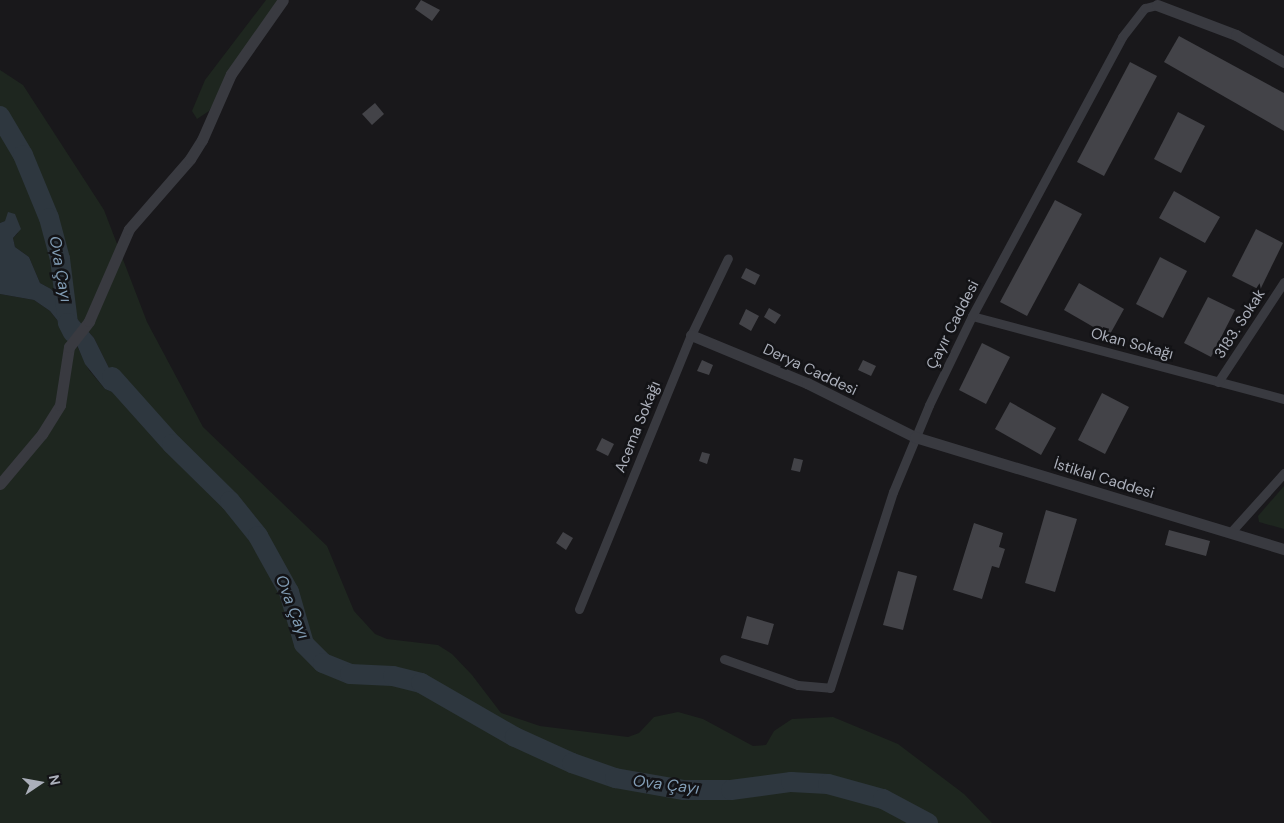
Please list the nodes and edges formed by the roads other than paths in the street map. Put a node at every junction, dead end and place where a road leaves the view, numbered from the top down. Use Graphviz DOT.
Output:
graph roads {
  1 [pos="283,0"];
  2 [pos="1157,5"];
  3 [pos="1284,62"];
  4 [pos="728,258"];
  5 [pos="1284,282"];
  6 [pos="972,316"];
  7 [pos="691,335"];
  8 [pos="1218,382"];
  9 [pos="1284,399"];
  10 [pos="914,437"];
  11 [pos="1284,473"];
  12 [pos="0,484"];
  13 [pos="1230,533"];
  14 [pos="1284,549"];
  15 [pos="579,609"];
  16 [pos="724,659"];
  1 -- 12 [label="street"];
  2 -- 3 [label="street"];
  2 -- 6 [label="street, Çayır Caddesi"];
  4 -- 7 [label="street, Acema Sokağı"];
  5 -- 8 [label="street, 3183. Sokak"];
  6 -- 8 [label="street, Okan Sokağı"];
  6 -- 10 [label="street, Çayır Caddesi"];
  7 -- 10 [label="street, Derya Caddesi"];
  7 -- 15 [label="street, Acema Sokağı"];
  8 -- 9 [label="street, Okan Sokağı"];
  10 -- 13 [label="street, İstiklal Caddesi"];
  10 -- 16 [label="street, Çayır Caddesi"];
  11 -- 13 [label="street"];
  13 -- 14 [label="street, İstiklal Caddesi"];
}
